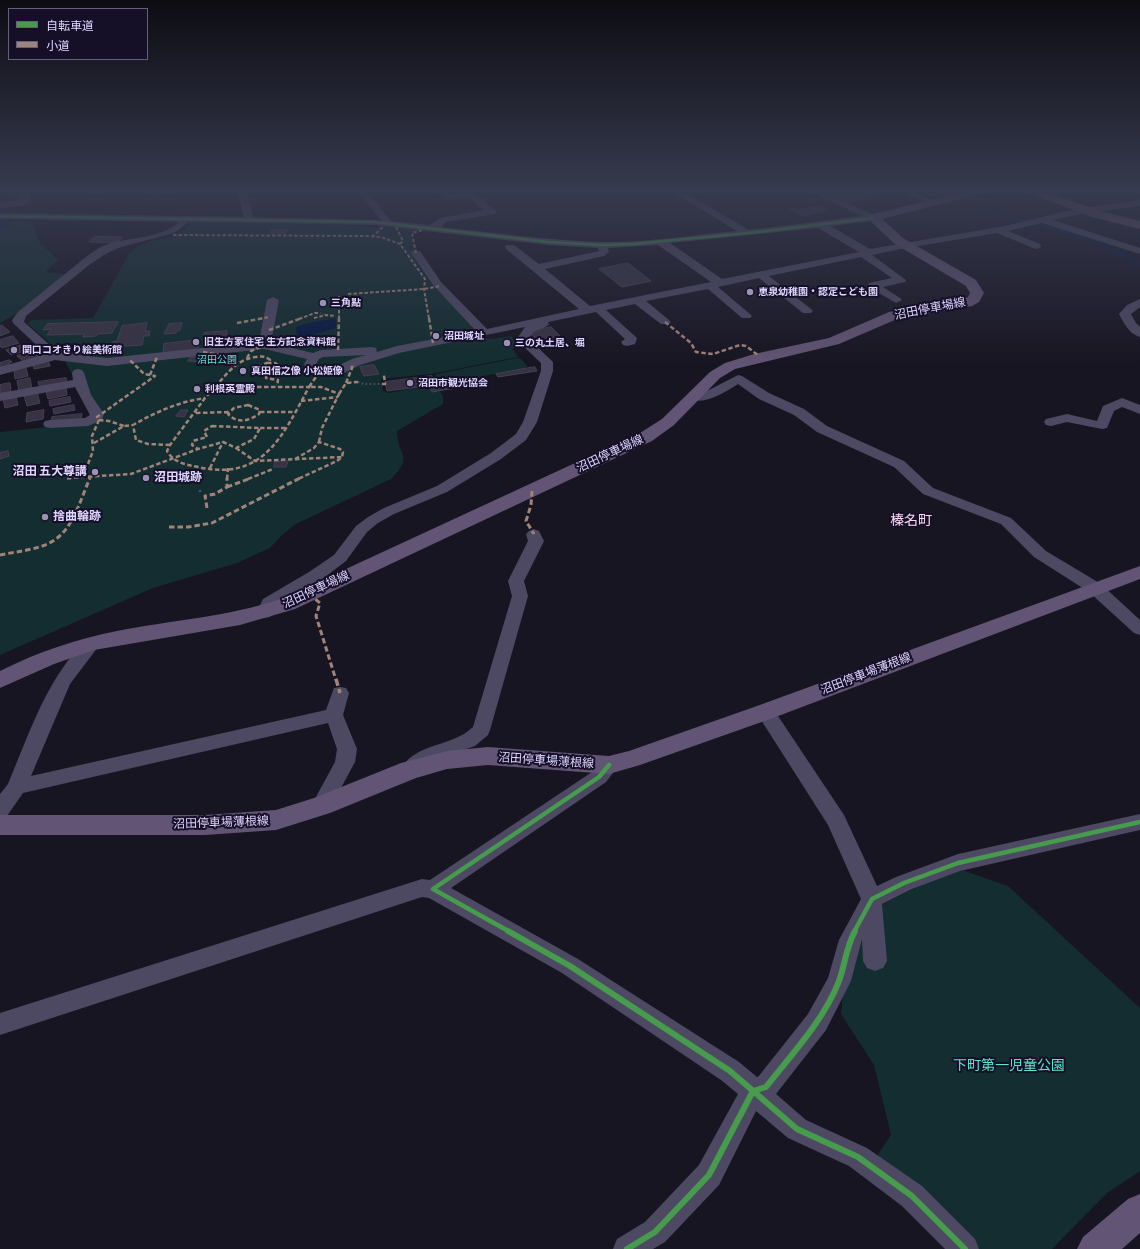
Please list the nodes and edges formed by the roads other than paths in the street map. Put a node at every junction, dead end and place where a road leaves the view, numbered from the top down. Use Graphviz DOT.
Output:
graph roads {
  1 [pos="106,249"];
  2 [pos="513,249"];
  3 [pos="603,249"];
  4 [pos="671,249"];
  5 [pos="860,249"];
  6 [pos="885,249"];
  7 [pos="913,249"];
  8 [pos="416,253"];
  9 [pos="866,253"];
  10 [pos="537,268"];
  11 [pos="761,274"];
  12 [pos="715,284"];
  13 [pos="273,300"];
  14 [pos="637,300"];
  15 [pos="896,300"];
  16 [pos="1140,302"];
  17 [pos="593,309"];
  18 [pos="807,311"];
  19 [pos="558,316"];
  20 [pos="746,316"];
  21 [pos="665,322"];
  22 [pos="484,333"];
  23 [pos="1140,333"];
  24 [pos="627,342"];
  25 [pos="264,345"];
  26 [pos="397,350"];
  27 [pos="55,356"];
  28 [pos="314,357"];
  29 [pos="70,358"];
  30 [pos="107,362"];
  31 [pos="0,371"];
  32 [pos="78,378"];
  33 [pos="0,397"];
  34 [pos="694,397"];
  35 [pos="1140,410"];
  36 [pos="1051,422"];
  37 [pos="50,424"];
  38 [pos="534,534"];
  39 [pos="1140,572"];
  40 [pos="1095,588"];
  41 [pos="264,613"];
  42 [pos="1140,628"];
  43 [pos="92,643"];
  44 [pos="0,680"];
  45 [pos="340,693"];
  46 [pos="765,712"];
  47 [pos="334,715"];
  48 [pos="609,765"];
  49 [pos="410,770"];
  50 [pos="16,787"];
  51 [pos="321,806"];
  52 [pos="0,810"];
  53 [pos="1140,822"];
  54 [pos="0,825"];
  55 [pos="433,889"];
  56 [pos="871,901"];
  57 [pos="875,961"];
  58 [pos="0,1024"];
  59 [pos="753,1091"];
  60 [pos="1140,1211"];
  61 [pos="627,1249"];
  62 [pos="965,1249"];
  63 [pos="1095,1249"];
  1 -- 27 [label="street"];
  2 -- 10 [label="street"];
  3 -- 10 [label="street"];
  4 -- 12 [label="street"];
  5 -- 9 [label="street"];
  6 -- 9 [label="street"];
  7 -- 34 [label="main road, 沼田停車場線"];
  8 -- 22 [label="street"];
  9 -- 11 [label="street"];
  9 -- 15 [label="street"];
  10 -- 17 [label="street"];
  11 -- 12 [label="street"];
  11 -- 18 [label="street"];
  12 -- 14 [label="street"];
  12 -- 20 [label="street"];
  13 -- 25 [label="street"];
  14 -- 17 [label="street"];
  14 -- 21 [label="street"];
  16 -- 23 [label="street"];
  17 -- 19 [label="street"];
  17 -- 24 [label="street"];
  19 -- 22 [label="street"];
  19 -- 41 [label="street"];
  22 -- 26 [label="street"];
  25 -- 28 [label="street"];
  25 -- 30 [label="street"];
  26 -- 28 [label="street"];
  26 -- 28 [label="street"];
  27 -- 29 [label="street"];
  27 -- 31 [label="street"];
  29 -- 30 [label="street"];
  29 -- 32 [label="street"];
  30 -- 32 [label="street"];
  32 -- 33 [label="street"];
  32 -- 37 [label="street"];
  34 -- 40 [label="street"];
  34 -- 41 [label="main road, 沼田停車場線"];
  35 -- 36 [label="street"];
  38 -- 49 [label="street"];
  39 -- 40 [label="main road, 沼田停車場薄根線"];
  40 -- 42 [label="street"];
  40 -- 46 [label="main road, 沼田停車場薄根線"];
  41 -- 43 [label="main road, 沼田停車場線"];
  43 -- 44 [label="main road, 沼田停車場線"];
  43 -- 50 [label="street"];
  45 -- 47 [label="street"];
  46 -- 48 [label="main road, 沼田停車場薄根線"];
  46 -- 56 [label="street"];
  47 -- 50 [label="street"];
  47 -- 51 [label="street"];
  48 -- 49 [label="main road, 沼田停車場薄根線"];
  48 -- 55 [label="street"];
  49 -- 51 [label="main road, 沼田停車場薄根線"];
  50 -- 52 [label="street"];
  51 -- 54 [label="main road, 沼田停車場薄根線"];
  53 -- 56 [label="street"];
  55 -- 58 [label="street"];
  55 -- 59 [label="street"];
  56 -- 57 [label="street"];
  56 -- 59 [label="street"];
  59 -- 61 [label="street"];
  59 -- 62 [label="street"];
  60 -- 63 [label="main road"];
}
